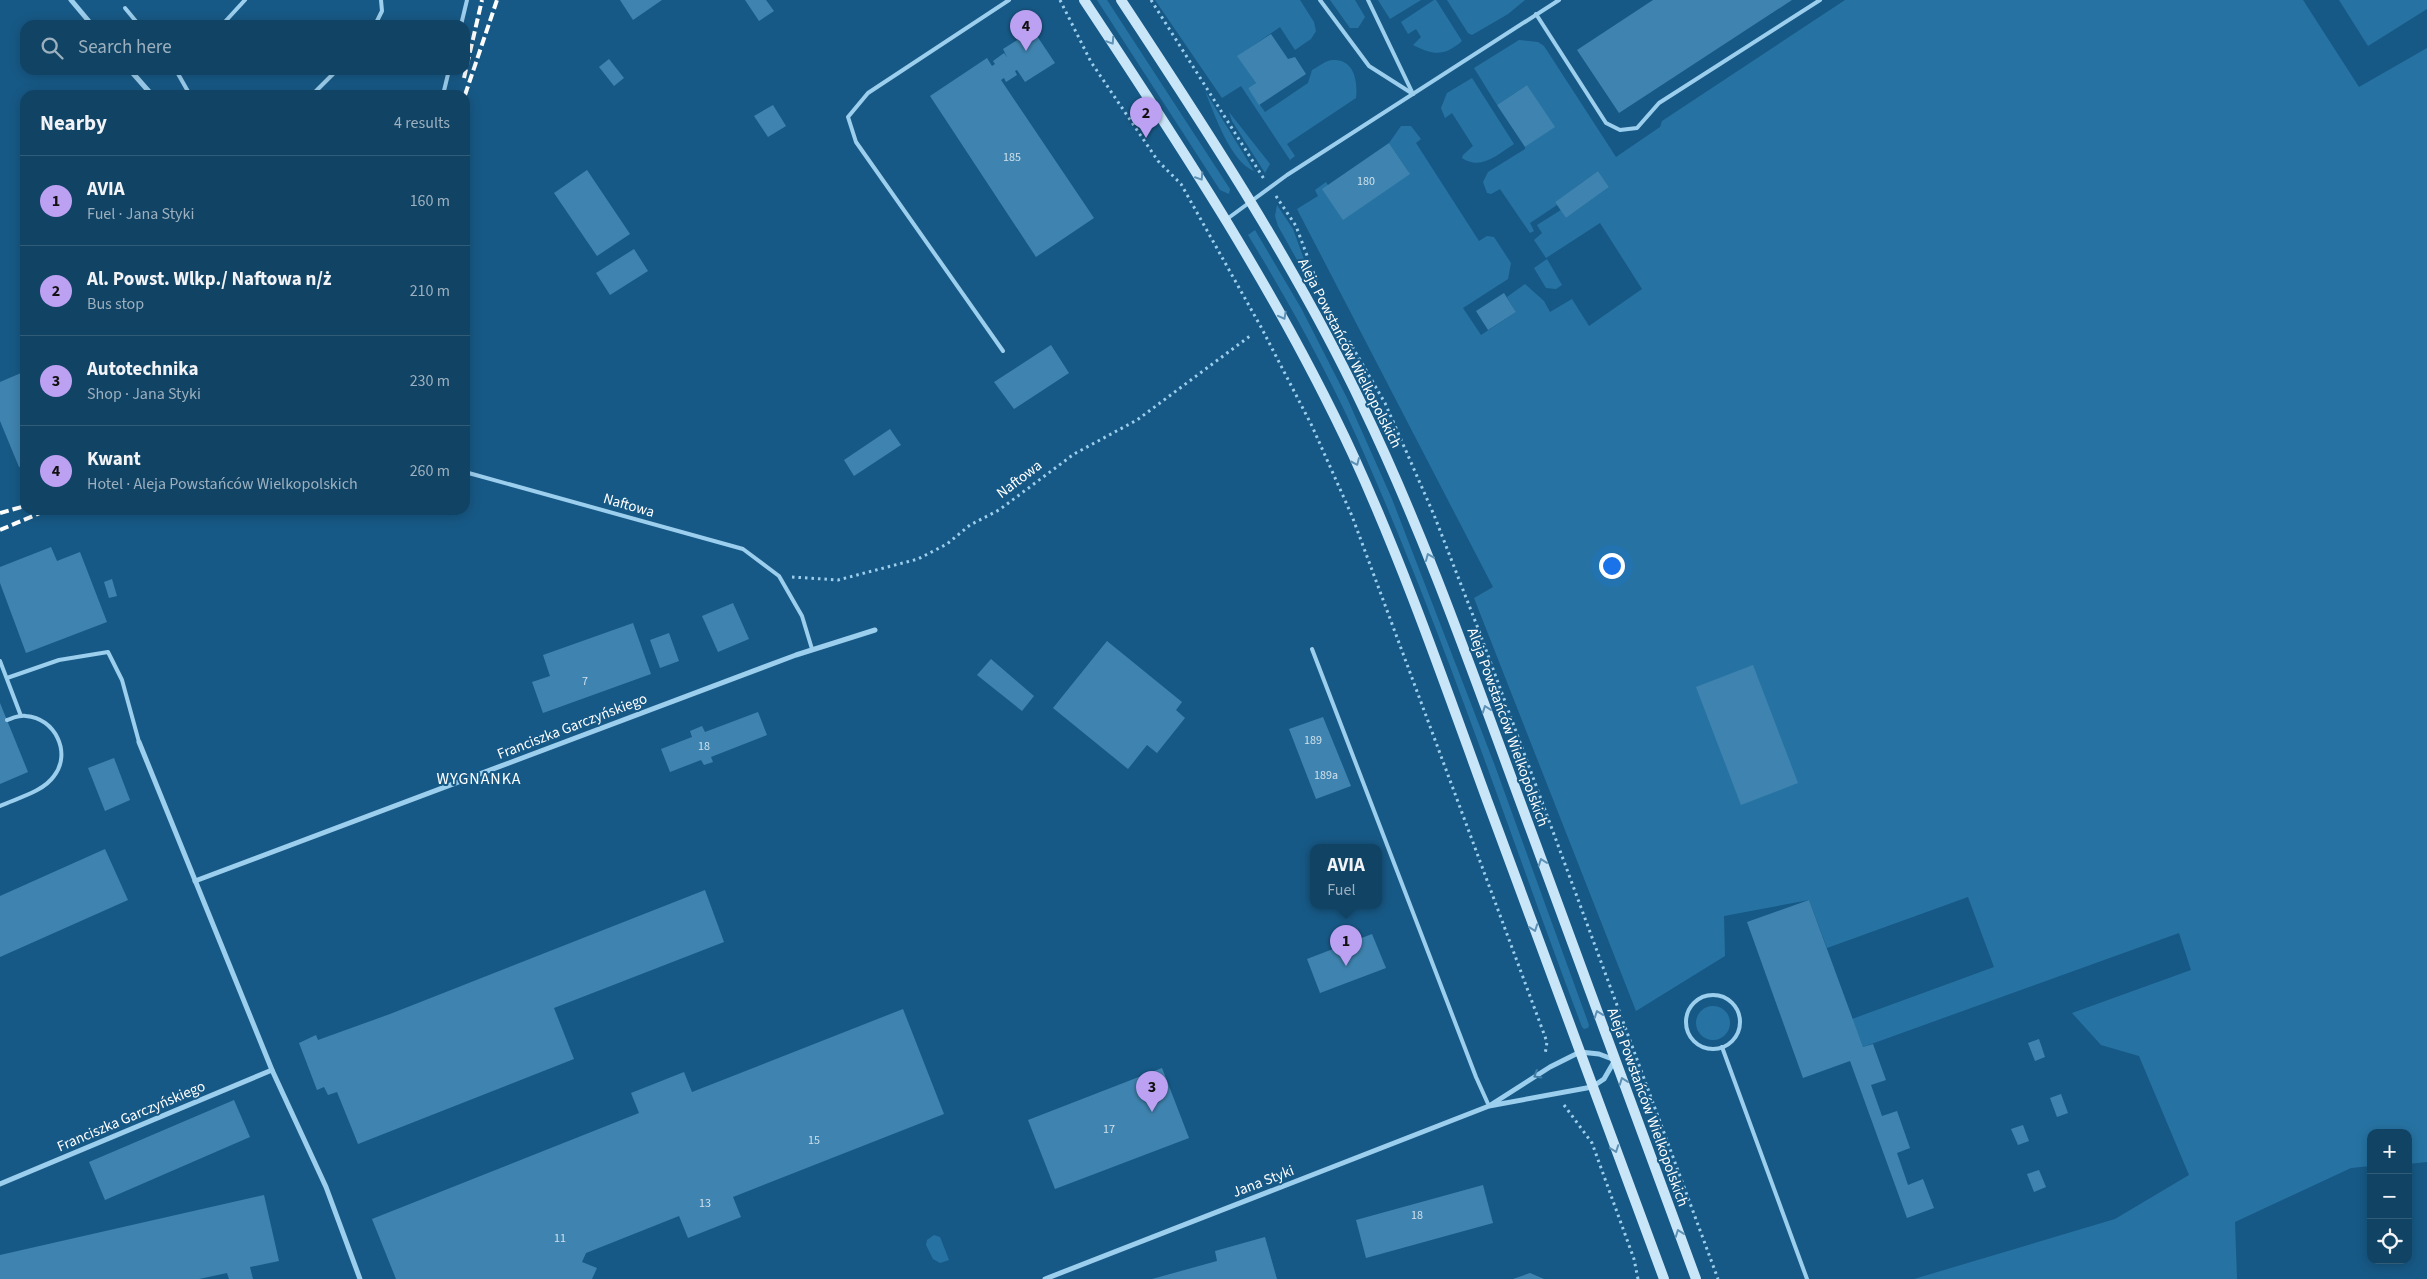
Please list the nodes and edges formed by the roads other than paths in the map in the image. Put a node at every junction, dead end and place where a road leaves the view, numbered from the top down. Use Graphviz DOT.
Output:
graph roads {
  1 [pos="70,0"];
  2 [pos="246,0"];
  3 [pos="381,0"];
  4 [pos="467,0"];
  5 [pos="1009,0"];
  6 [pos="1084,0"];
  7 [pos="1120,0"];
  8 [pos="1320,0"];
  9 [pos="1368,0"];
  10 [pos="1558,0"];
  11 [pos="1820,0"];
  12 [pos="125,8"];
  13 [pos="1536,14"];
  14 [pos="88,20"];
  15 [pos="135,20"];
  16 [pos="227,20"];
  17 [pos="378,20"];
  18 [pos="462,20"];
  19 [pos="134,75"];
  20 [pos="179,75"];
  21 [pos="331,75"];
  22 [pos="448,75"];
  23 [pos="148,90"];
  24 [pos="187,90"];
  25 [pos="317,90"];
  26 [pos="444,90"];
  27 [pos="1413,94"];
  28 [pos="1252,203"];
  29 [pos="1227,219"];
  30 [pos="1004,351"];
  31 [pos="470,473"];
  32 [pos="875,630"];
  33 [pos="812,649"];
  34 [pos="1312,649"];
  35 [pos="0,661"];
  36 [pos="6,678"];
  37 [pos="21,716"];
  38 [pos="7,720"];
  39 [pos="138,742"];
  40 [pos="0,806"];
  41 [pos="194,881"];
  42 [pos="1722,1047"];
  43 [pos="1580,1052"];
  44 [pos="1615,1060"];
  45 [pos="272,1070"];
  46 [pos="1592,1087"];
  47 [pos="1489,1106"];
  48 [pos="0,1184"];
  49 [pos="360,1279"];
  50 [pos="1045,1279"];
  51 [pos="1664,1279"];
  52 [pos="1696,1279"];
  53 [pos="1807,1279"];
  1 -- 14 [label="street"];
  2 -- 16 [label="lane"];
  3 -- 17 [label="lane"];
  4 -- 18 [label="lane"];
  5 -- 30 [label="lane"];
  6 -- 29 [label="main road, one-way"];
  7 -- 28 [label="main road, Aleja Powstańców Wielkopolskich"];
  8 -- 27 [label="lane"];
  9 -- 27 [label="lane"];
  10 -- 13 [label="lane"];
  11 -- 13 [label="lane"];
  12 -- 15 [label="lane"];
  13 -- 27 [label="lane"];
  19 -- 23 [label="street"];
  20 -- 24 [label="lane"];
  21 -- 25 [label="lane"];
  22 -- 26 [label="lane"];
  27 -- 28 [label="lane"];
  28 -- 29 [label="lane"];
  44 -- 28 [label="main road, Aleja Powstańców Wielkopolskich, one-way"];
  29 -- 43 [label="main road, one-way"];
  31 -- 33 [label="lane, Naftowa"];
  32 -- 33 [label="street, Franciszka Garczyńskiego"];
  33 -- 41 [label="street, Franciszka Garczyńskiego"];
  34 -- 47 [label="lane"];
  35 -- 36 [label="lane"];
  36 -- 37 [label="lane"];
  36 -- 39 [label="lane"];
  37 -- 38 [label="lane"];
  37 -- 40 [label="lane"];
  39 -- 41 [label="street"];
  41 -- 45 [label="street"];
  42 -- 42 [label="lane"];
  42 -- 53 [label="lane"];
  43 -- 44 [label="street"];
  43 -- 46 [label="main road"];
  43 -- 47 [label="street, Jana Styki, one-way"];
  44 -- 46 [label="street"];
  52 -- 44 [label="main road, Aleja Powstańców Wielkopolskich, one-way"];
  45 -- 48 [label="street, Franciszka Garczyńskiego"];
  45 -- 49 [label="street"];
  46 -- 47 [label="street, Jana Styki"];
  46 -- 51 [label="main road, one-way"];
  47 -- 50 [label="street, Jana Styki"];
}
